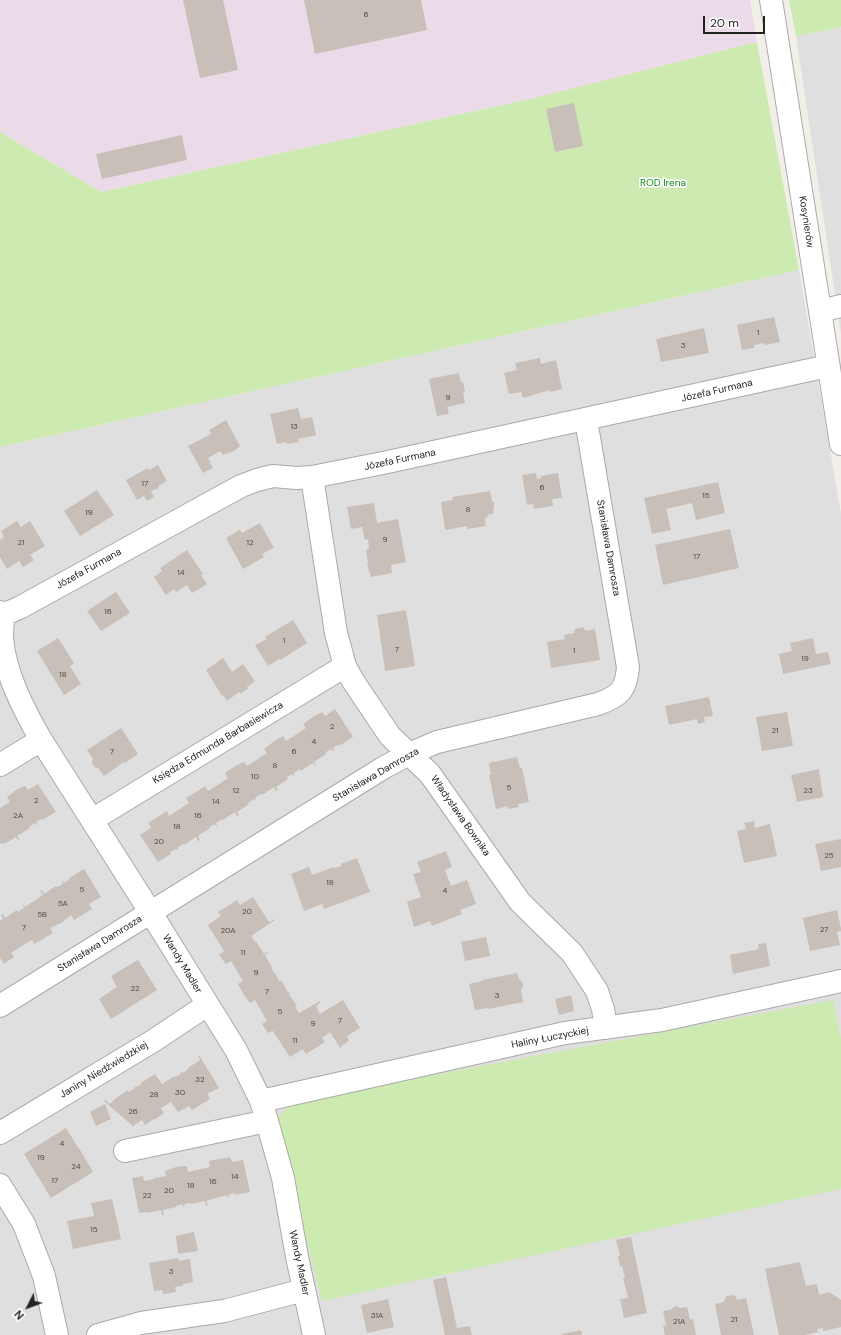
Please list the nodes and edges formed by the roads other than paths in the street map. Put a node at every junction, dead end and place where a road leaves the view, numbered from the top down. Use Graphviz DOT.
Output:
graph roads {
  1 [pos="771,0"];
  2 [pos="831,308"];
  3 [pos="828,366"];
  4 [pos="586,420"];
  5 [pos="841,444"];
  6 [pos="312,477"];
  7 [pos="1,613"];
  8 [pos="345,666"];
  9 [pos="41,740"];
  10 [pos="409,754"];
  11 [pos="0,765"];
  12 [pos="92,820"];
  13 [pos="151,913"];
  14 [pos="841,981"];
  15 [pos="207,1005"];
  16 [pos="0,1006"];
  17 [pos="606,1028"];
  18 [pos="264,1110"];
  19 [pos="0,1133"];
  20 [pos="125,1151"];
  21 [pos="0,1185"];
  22 [pos="304,1290"];
  23 [pos="57,1335"];
  24 [pos="98,1335"];
  25 [pos="314,1335"];
  1 -- 2 [label="street, Kosynierów"];
  2 -- 3 [label="street, Kosynierów"];
  3 -- 4 [label="street, Józefa Furmana"];
  3 -- 5 [label="street, Kosynierów"];
  4 -- 6 [label="street, Józefa Furmana"];
  4 -- 10 [label="street, Stanisława Damrosza"];
  6 -- 7 [label="street, Józefa Furmana"];
  6 -- 8 [label="street, Władysława Bownika"];
  7 -- 9 [label="street, Wandy Madler"];
  8 -- 10 [label="street, Władysława Bownika"];
  8 -- 12 [label="street, Księdza Edmunda Barbasiewicza"];
  9 -- 11 [label="street"];
  9 -- 12 [label="street, Wandy Madler"];
  10 -- 13 [label="street, Stanisława Damrosza"];
  10 -- 17 [label="street, Władysława Bownika"];
  12 -- 13 [label="street, Wandy Madler"];
  13 -- 15 [label="street, Wandy Madler"];
  13 -- 16 [label="street, Stanisława Damrosza"];
  14 -- 17 [label="street, Haliny Łuczyckiej"];
  15 -- 18 [label="street, Wandy Madler"];
  15 -- 19 [label="street, Janiny Niedźwiedzkiej"];
  17 -- 18 [label="street, Haliny Łuczyckiej"];
  18 -- 20 [label="street, Haliny Łuczyckiej"];
  18 -- 22 [label="street, Wandy Madler"];
  21 -- 23 [label="street"];
  22 -- 24 [label="street"];
  22 -- 25 [label="street, Wandy Madler"];
}
